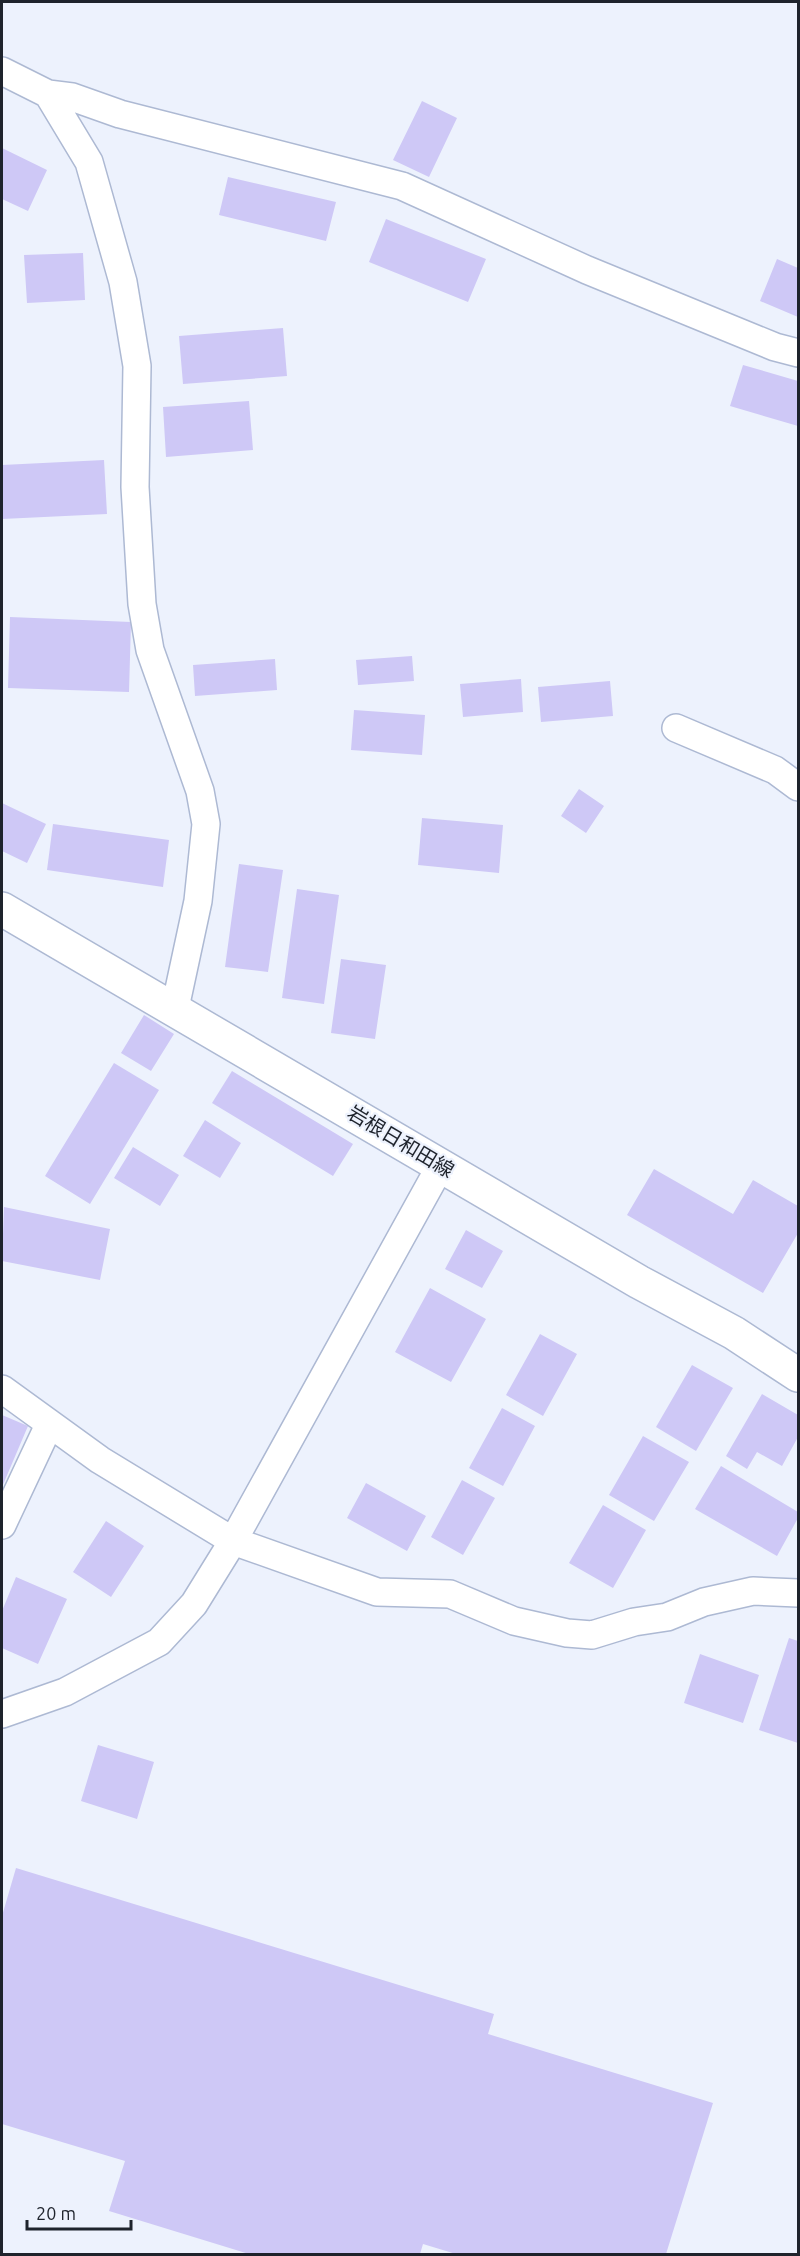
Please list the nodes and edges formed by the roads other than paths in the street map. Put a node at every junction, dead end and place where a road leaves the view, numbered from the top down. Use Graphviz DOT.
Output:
graph roads {
  1 [pos="2,71"];
  2 [pos="48,94"];
  3 [pos="798,353"];
  4 [pos="676,728"];
  5 [pos="798,787"];
  6 [pos="2,909"];
  7 [pos="175,1008"];
  8 [pos="441,1165"];
  9 [pos="798,1376"];
  10 [pos="2,1389"];
  11 [pos="49,1425"];
  12 [pos="2,1525"];
  13 [pos="233,1541"];
  14 [pos="798,1593"];
  15 [pos="2,1714"];
  1 -- 2 [label="street"];
  2 -- 3 [label="street"];
  2 -- 7 [label="street"];
  4 -- 5 [label="street"];
  6 -- 7 [label="main road, 岩根日和田線"];
  7 -- 8 [label="main road, 岩根日和田線"];
  8 -- 9 [label="main road, 岩根日和田線"];
  8 -- 13 [label="street"];
  10 -- 11 [label="street"];
  11 -- 12 [label="street"];
  11 -- 13 [label="street"];
  13 -- 14 [label="street"];
  13 -- 15 [label="street"];
}
